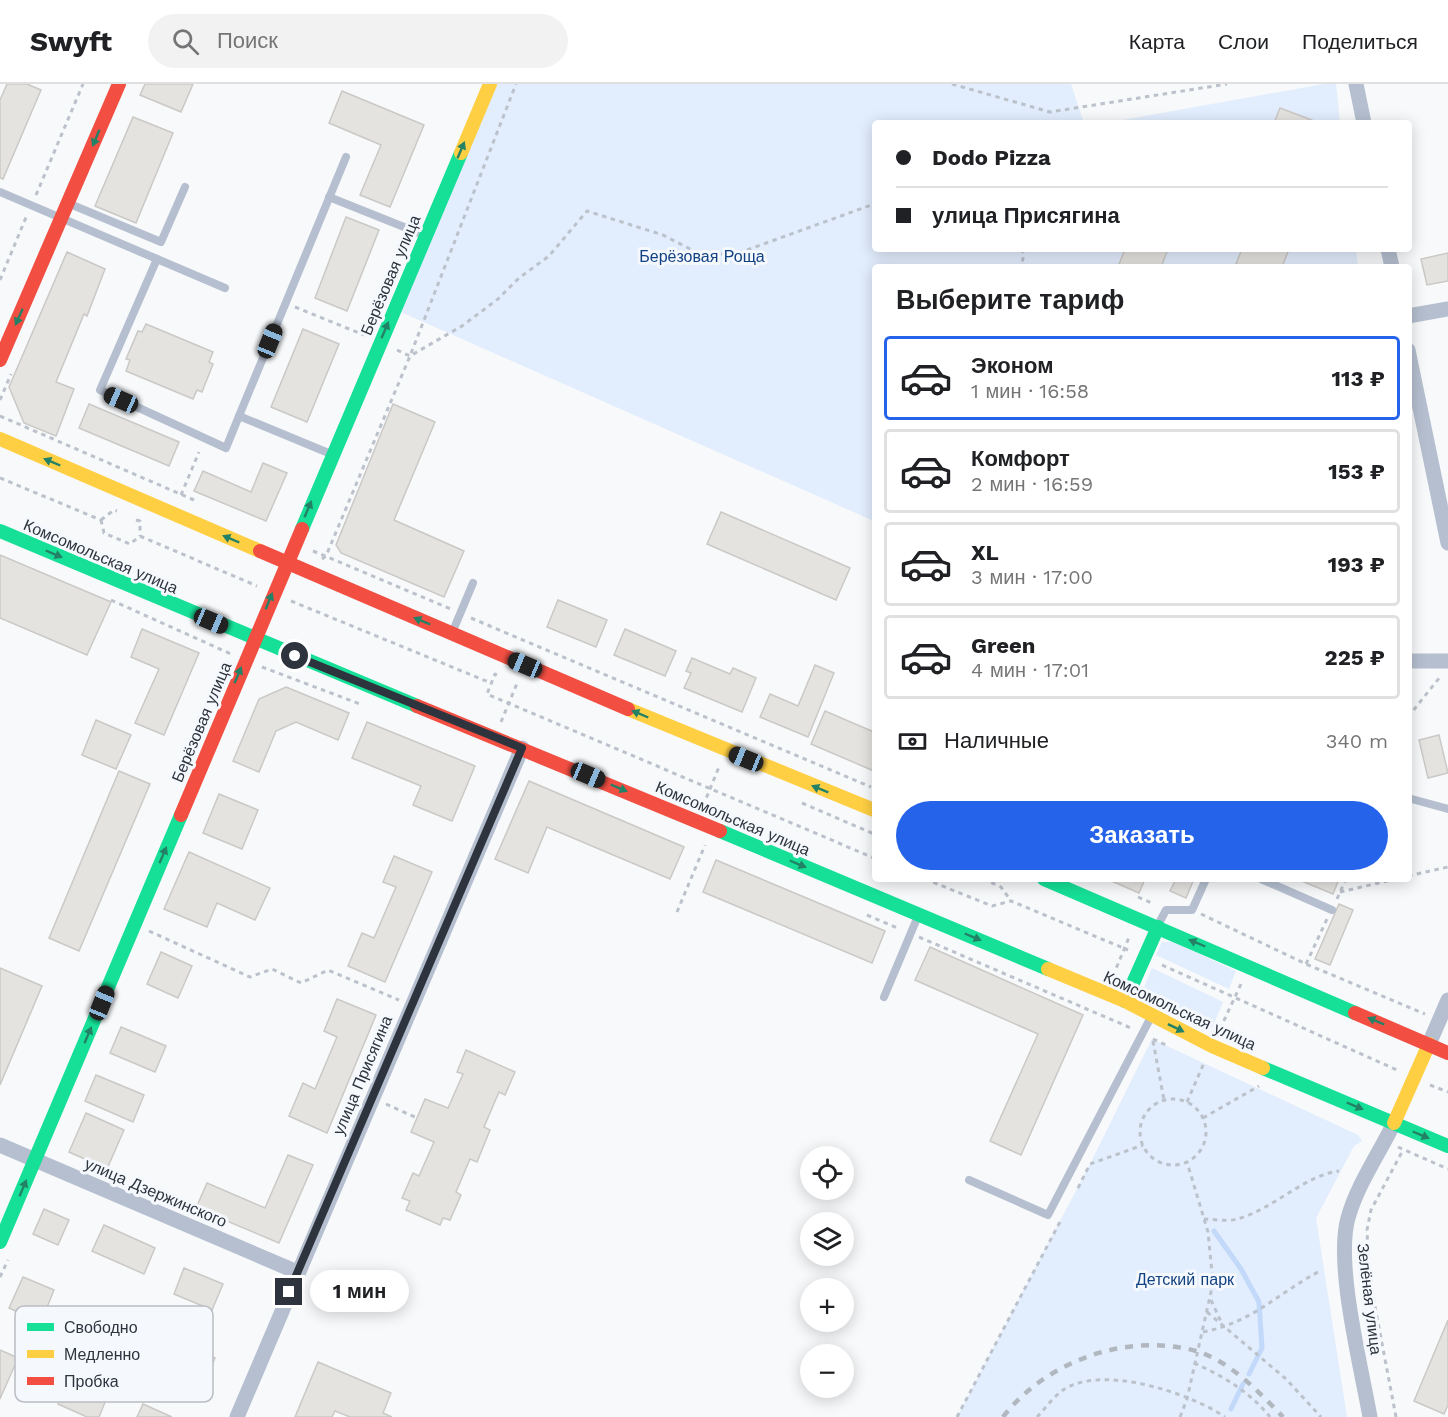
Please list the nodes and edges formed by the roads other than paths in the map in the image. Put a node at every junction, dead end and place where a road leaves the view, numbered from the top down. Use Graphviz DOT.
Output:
graph roads {
  1 [pos="119,84"];
  2 [pos="490,84"];
  3 [pos="1356,84"];
  4 [pos="1363,120"];
  5 [pos="346,157"];
  6 [pos="185,187"];
  7 [pos="0,192"];
  8 [pos="329,197"];
  9 [pos="69,204"];
  10 [pos="62,219"];
  11 [pos="425,235"];
  12 [pos="157,259"];
  13 [pos="225,288"];
  14 [pos="1448,309"];
  15 [pos="1412,315"];
  16 [pos="0,360"];
  17 [pos="1412,369"];
  18 [pos="239,416"];
  19 [pos="0,439"];
  20 [pos="331,454"];
  21 [pos="0,531"];
  22 [pos="1448,543"];
  23 [pos="285,563"];
  24 [pos="472,583"];
  25 [pos="452,634"];
  26 [pos="254,639"];
  27 [pos="1412,662"];
  28 [pos="1445,668"];
  29 [pos="522,748"];
  30 [pos="1412,799"];
  31 [pos="872,809"];
  32 [pos="1448,809"];
  33 [pos="1051,882"];
  34 [pos="1205,882"];
  35 [pos="1268,882"];
  36 [pos="1332,910"];
  37 [pos="919,914"];
  38 [pos="1158,927"];
  39 [pos="884,997"];
  40 [pos="1125,1000"];
  41 [pos="1448,1000"];
  42 [pos="1152,1016"];
  43 [pos="1429,1044"];
  44 [pos="1448,1053"];
  45 [pos="1394,1123"];
  46 [pos="0,1145"];
  47 [pos="1448,1146"];
  48 [pos="35,1160"];
  49 [pos="969,1180"];
  50 [pos="0,1242"];
  51 [pos="297,1272"];
  52 [pos="237,1417"];
  53 [pos="1370,1417"];
  1 -- 9 [label="main road, one-way"];
  11 -- 2 [label="main road, Берёзовая улица, one-way"];
  3 -- 4 [label="street"];
  5 -- 8 [label="lane"];
  6 -- 9 [label="lane"];
  7 -- 10 [label="lane"];
  8 -- 11 [label="lane"];
  8 -- 18 [label="lane"];
  9 -- 10 [label="main road"];
  10 -- 12 [label="lane"];
  10 -- 16 [label="main road, one-way"];
  20 -- 11 [label="main road, Берёзовая улица, one-way"];
  12 -- 13 [label="lane"];
  12 -- 18 [label="lane"];
  14 -- 15 [label="street"];
  17 -- 22 [label="street"];
  18 -- 20 [label="lane"];
  23 -- 19 [label="main road, one-way"];
  23 -- 20 [label="main road, Берёзовая улица, one-way"];
  21 -- 26 [label="main road, Комсомольская улица, one-way"];
  25 -- 23 [label="main road, one-way"];
  26 -- 23 [label="main road, Берёзовая улица, one-way"];
  24 -- 25 [label="lane"];
  31 -- 25 [label="main road, one-way"];
  26 -- 29 [label="main road, Комсомольская улица"];
  48 -- 26 [label="main road, Берёзовая улица, one-way"];
  27 -- 28 [label="street"];
  29 -- 37 [label="main road, Комсомольская улица, one-way"];
  29 -- 51 [label="street, улица Присягина"];
  30 -- 32 [label="lane"];
  33 -- 38 [label="main road"];
  34 -- 38 [label="lane"];
  35 -- 36 [label="lane"];
  37 -- 39 [label="lane"];
  37 -- 40 [label="main road, Комсомольская улица, one-way"];
  38 -- 40 [label="main road"];
  43 -- 38 [label="main road, one-way"];
  40 -- 42 [label="main road, Комсомольская улица"];
  41 -- 43 [label="street"];
  42 -- 45 [label="main road, Комсомольская улица, one-way"];
  42 -- 49 [label="lane"];
  43 -- 44 [label="main road"];
  43 -- 45 [label="main road"];
  45 -- 47 [label="main road, Комсомольская улица, one-way"];
  45 -- 53 [label="street, Зелёная улица"];
  46 -- 48 [label="street, улица Дзержинского"];
  50 -- 48 [label="main road, Берёзовая улица, one-way"];
  48 -- 51 [label="street, улица Дзержинского"];
  51 -- 52 [label="street, улица Присягина"];
}
